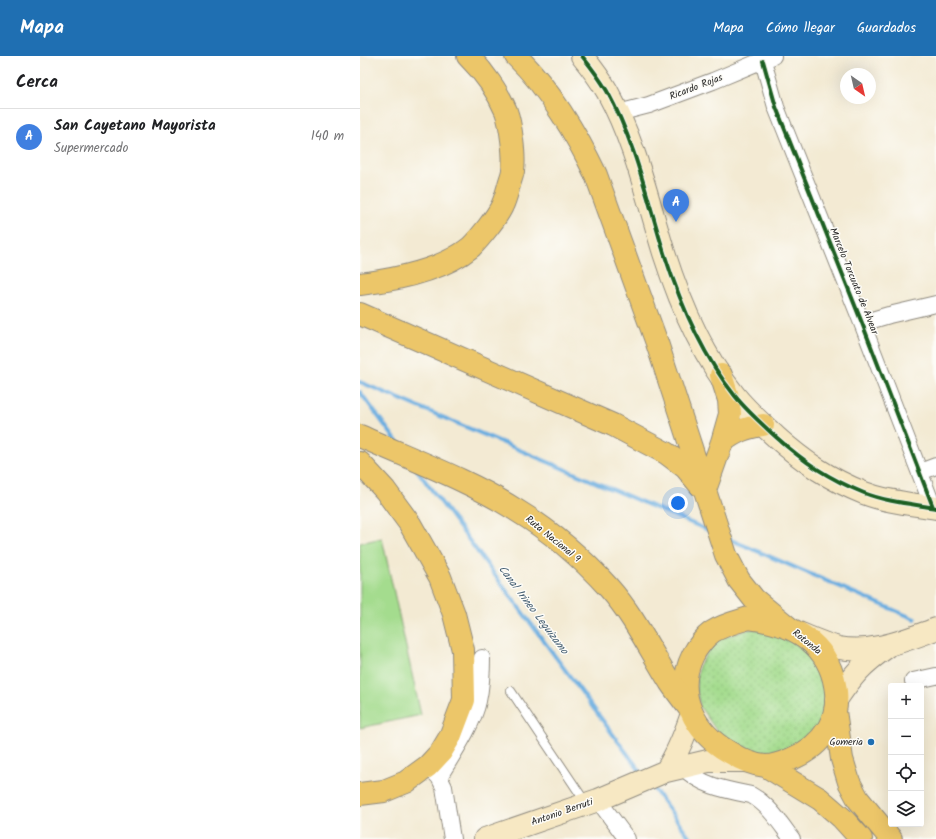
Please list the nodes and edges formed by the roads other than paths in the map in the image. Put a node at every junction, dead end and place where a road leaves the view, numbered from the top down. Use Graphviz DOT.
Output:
graph roads {
  1 [pos="468,56"];
  2 [pos="516,56"];
  3 [pos="582,56"];
  4 [pos="768,58"];
  5 [pos="618,113"];
  6 [pos="360,284"];
  7 [pos="936,304"];
  8 [pos="360,314"];
  9 [pos="862,323"];
  10 [pos="721,375"];
  11 [pos="763,425"];
  12 [pos="360,436"];
  13 [pos="722,442"];
  14 [pos="360,463"];
  15 [pos="936,466"];
  16 [pos="920,472"];
  17 [pos="705,490"];
  18 [pos="934,508"];
  19 [pos="936,629"];
  20 [pos="794,631"];
  21 [pos="890,645"];
  22 [pos="482,658"];
  23 [pos="936,676"];
  24 [pos="913,681"];
  25 [pos="511,692"];
  26 [pos="836,705"];
  27 [pos="691,712"];
  28 [pos="744,761"];
  29 [pos="766,766"];
  30 [pos="675,769"];
  31 [pos="433,771"];
  32 [pos="360,794"];
  33 [pos="592,802"];
  34 [pos="452,839"];
  35 [pos="485,839"];
  36 [pos="627,839"];
  37 [pos="792,839"];
  38 [pos="861,839"];
  39 [pos="891,839"];
  1 -- 6 [label="main road"];
  2 -- 17 [label="main road"];
  3 -- 5 [label="street"];
  4 -- 5 [label="street, Ricardo Rojas"];
  4 -- 9 [label="street, Marcelo Torcuato de Alvear"];
  5 -- 10 [label="street"];
  7 -- 9 [label="street"];
  8 -- 17 [label="main road"];
  9 -- 16 [label="street, Marcelo Torcuato de Alvear"];
  10 -- 11 [label="street"];
  10 -- 13 [label="main road"];
  11 -- 13 [label="main road"];
  11 -- 18 [label="street"];
  12 -- 27 [label="main road, Ruta Nacional 9"];
  13 -- 17 [label="main road"];
  14 -- 31 [label="main road"];
  15 -- 16 [label="street"];
  16 -- 18 [label="street, Marcelo Torcuato de Alvear"];
  17 -- 20 [label="main road"];
  19 -- 21 [label="street"];
  20 -- 21 [label="street"];
  20 -- 26 [label="main road, Rotonda"];
  20 -- 27 [label="main road, Rotonda"];
  21 -- 26 [label="street"];
  22 -- 31 [label="street"];
  23 -- 24 [label="street"];
  25 -- 33 [label="lane"];
  26 -- 29 [label="main road, Rotonda"];
  26 -- 39 [label="main road"];
  27 -- 28 [label="main road, Rotonda"];
  27 -- 30 [label="street"];
  28 -- 29 [label="main road, Rotonda"];
  28 -- 30 [label="street, Antonio Berruti"];
  29 -- 38 [label="main road"];
  30 -- 33 [label="street, Antonio Berruti"];
  30 -- 37 [label="street"];
  31 -- 32 [label="main road"];
  31 -- 34 [label="street"];
  33 -- 35 [label="street, Antonio Berruti"];
  33 -- 36 [label="street"];
}
